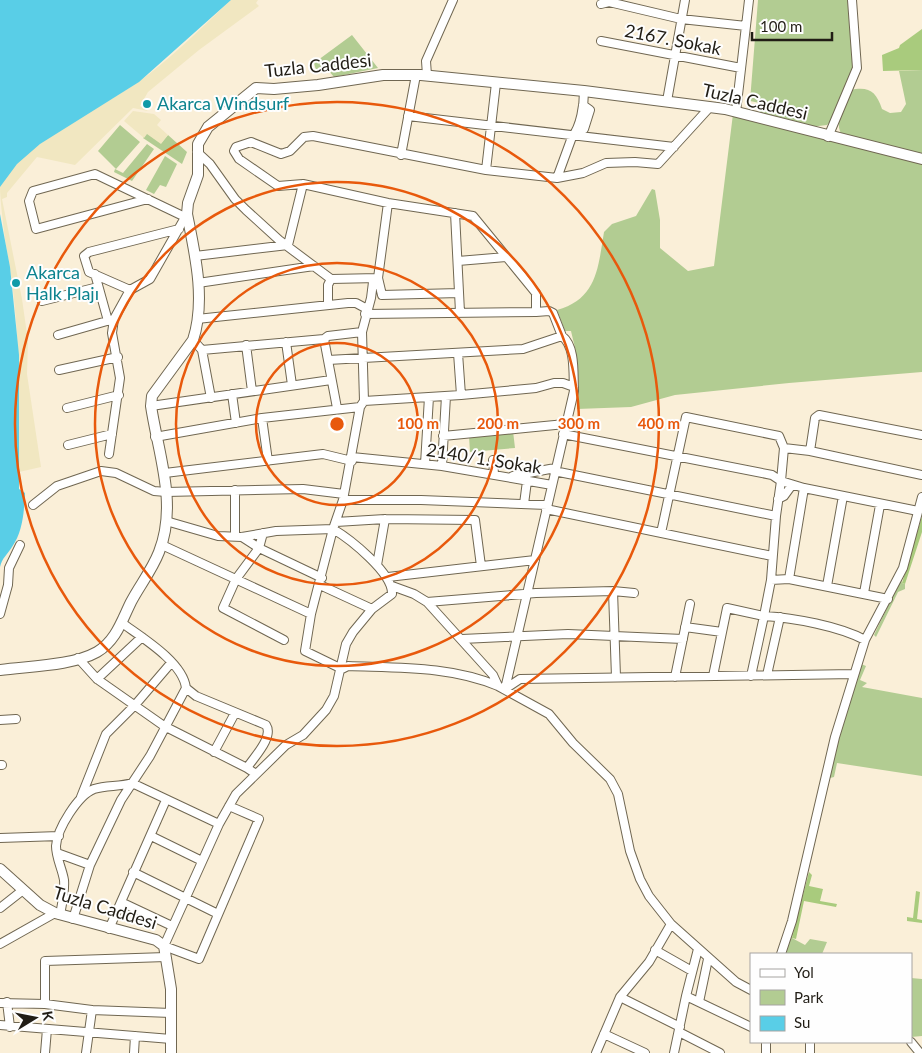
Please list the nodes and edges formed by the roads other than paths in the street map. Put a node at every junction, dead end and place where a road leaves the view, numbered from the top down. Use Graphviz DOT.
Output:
graph roads {
  1 [pos="453,0"];
  2 [pos="684,0"];
  3 [pos="749,0"];
  4 [pos="852,0"];
  5 [pos="601,4"];
  6 [pos="681,19"];
  7 [pos="746,26"];
  8 [pos="600,41"];
  9 [pos="675,55"];
  10 [pos="741,68"];
  11 [pos="422,75"];
  12 [pos="496,83"];
  13 [pos="584,91"];
  14 [pos="667,101"];
  15 [pos="710,106"];
  16 [pos="736,112"];
  17 [pos="408,116"];
  18 [pos="490,126"];
  19 [pos="575,134"];
  20 [pos="828,136"];
  21 [pos="674,146"];
  22 [pos="197,152"];
  23 [pos="401,155"];
  24 [pos="922,159"];
  25 [pos="486,170"];
  26 [pos="557,178"];
  27 [pos="303,184"];
  28 [pos="148,199"];
  29 [pos="388,202"];
  30 [pos="455,213"];
  31 [pos="186,215"];
  32 [pos="178,229"];
  33 [pos="288,245"];
  34 [pos="195,256"];
  35 [pos="506,257"];
  36 [pos="458,261"];
  37 [pos="314,266"];
  38 [pos="95,274"];
  39 [pos="378,278"];
  40 [pos="331,279"];
  41 [pos="198,283"];
  42 [pos="98,287"];
  43 [pos="130,290"];
  44 [pos="459,293"];
  45 [pos="42,301"];
  46 [pos="328,305"];
  47 [pos="366,312"];
  48 [pos="460,312"];
  49 [pos="536,312"];
  50 [pos="197,319"];
  51 [pos="111,320"];
  52 [pos="362,332"];
  53 [pos="58,335"];
  54 [pos="562,336"];
  55 [pos="324,339"];
  56 [pos="192,340"];
  57 [pos="286,342"];
  58 [pos="246,345"];
  59 [pos="202,350"];
  60 [pos="458,353"];
  61 [pos="118,357"];
  62 [pos="364,358"];
  63 [pos="328,360"];
  64 [pos="59,370"];
  65 [pos="331,380"];
  66 [pos="292,385"];
  67 [pos="574,387"];
  68 [pos="252,391"];
  69 [pos="232,394"];
  70 [pos="119,395"];
  71 [pos="461,395"];
  72 [pos="446,396"];
  73 [pos="429,397"];
  74 [pos="211,398"];
  75 [pos="362,404"];
  76 [pos="151,406"];
  77 [pos="67,408"];
  78 [pos="337,408"];
  79 [pos="262,418"];
  80 [pos="236,423"];
  81 [pos="565,424"];
  82 [pos="112,434"];
  83 [pos="563,434"];
  84 [pos="922,435"];
  85 [pos="443,436"];
  86 [pos="156,437"];
  87 [pos="68,445"];
  88 [pos="784,448"];
  89 [pos="810,451"];
  90 [pos="109,454"];
  91 [pos="677,456"];
  92 [pos="352,459"];
  93 [pos="493,460"];
  94 [pos="268,461"];
  95 [pos="425,464"];
  96 [pos="442,466"];
  97 [pos="555,470"];
  98 [pos="164,473"];
  99 [pos="494,474"];
  100 [pos="922,475"];
  101 [pos="509,476"];
  102 [pos="527,481"];
  103 [pos="781,481"];
  104 [pos="552,484"];
  105 [pos="792,484"];
  106 [pos="804,488"];
  107 [pos="235,490"];
  108 [pos="166,492"];
  109 [pos="669,494"];
  110 [pos="843,496"];
  111 [pos="344,497"];
  112 [pos="922,497"];
  113 [pos="778,499"];
  114 [pos="33,504"];
  115 [pos="524,504"];
  116 [pos="880,504"];
  117 [pos="546,507"];
  118 [pos="918,511"];
  119 [pos="776,516"];
  120 [pos="385,518"];
  121 [pos="166,521"];
  122 [pos="334,526"];
  123 [pos="263,533"];
  124 [pos="661,533"];
  125 [pos="238,537"];
  126 [pos="20,545"];
  127 [pos="162,545"];
  128 [pos="259,548"];
  129 [pos="772,556"];
  130 [pos="534,560"];
  131 [pos="377,565"];
  132 [pos="481,566"];
  133 [pos="388,577"];
  134 [pos="236,579"];
  135 [pos="789,579"];
  136 [pos="771,580"];
  137 [pos="321,581"];
  138 [pos="392,586"];
  139 [pos="827,586"];
  140 [pos="614,591"];
  141 [pos="527,593"];
  142 [pos="634,593"];
  143 [pos="864,593"];
  144 [pos="888,599"];
  145 [pos="427,602"];
  146 [pos="690,604"];
  147 [pos="372,609"];
  148 [pos="0,614"];
  149 [pos="311,614"];
  150 [pos="764,616"];
  151 [pos="780,617"];
  152 [pos="122,623"];
  153 [pos="685,627"];
  154 [pos="722,632"];
  155 [pos="519,635"];
  156 [pos="614,635"];
  157 [pos="142,638"];
  158 [pos="462,639"];
  159 [pos="683,639"];
  160 [pos="284,640"];
  161 [pos="865,640"];
  162 [pos="78,658"];
  163 [pos="171,663"];
  164 [pos="342,669"];
  165 [pos="0,670"];
  166 [pos="854,674"];
  167 [pos="713,676"];
  168 [pos="751,676"];
  169 [pos="767,676"];
  170 [pos="616,677"];
  171 [pos="675,677"];
  172 [pos="97,679"];
  173 [pos="186,688"];
  174 [pos="501,688"];
  175 [pos="136,705"];
  176 [pos="236,713"];
  177 [pos="16,719"];
  178 [pos="0,720"];
  179 [pos="164,726"];
  180 [pos="214,752"];
  181 [pos="247,768"];
  182 [pos="256,774"];
  183 [pos="132,783"];
  184 [pos="81,797"];
  185 [pos="166,800"];
  186 [pos="229,806"];
  187 [pos="219,824"];
  188 [pos="59,836"];
  189 [pos="151,836"];
  190 [pos="0,838"];
  191 [pos="57,853"];
  192 [pos="202,861"];
  193 [pos="90,865"];
  194 [pos="0,871"];
  195 [pos="133,872"];
  196 [pos="24,890"];
  197 [pos="184,897"];
  198 [pos="121,902"];
  199 [pos="0,908"];
  200 [pos="57,914"];
  201 [pos="218,914"];
  202 [pos="73,919"];
  203 [pos="671,924"];
  204 [pos="172,926"];
  205 [pos="109,929"];
  206 [pos="0,933"];
  207 [pos="3,942"];
  208 [pos="164,946"];
  209 [pos="698,949"];
  210 [pos="655,950"];
  211 [pos="781,953"];
  212 [pos="166,957"];
  213 [pos="708,958"];
  214 [pos="692,971"];
  215 [pos="750,989"];
  216 [pos="686,996"];
  217 [pos="620,997"];
  218 [pos="4,1002"];
  219 [pos="699,1002"];
  220 [pos="45,1004"];
  221 [pos="92,1010"];
  222 [pos="171,1013"];
  223 [pos="0,1025"];
  224 [pos="10,1027"];
  225 [pos="750,1027"];
  226 [pos="47,1029"];
  227 [pos="679,1030"];
  228 [pos="89,1031"];
  229 [pos="604,1034"];
  230 [pos="135,1036"];
  231 [pos="171,1038"];
  232 [pos="912,1043"];
  233 [pos="45,1053"];
  234 [pos="86,1053"];
  235 [pos="134,1053"];
  236 [pos="171,1053"];
  237 [pos="596,1053"];
  238 [pos="645,1053"];
  239 [pos="674,1053"];
  240 [pos="720,1053"];
  241 [pos="920,1053"];
  1 -- 11 [label="street"];
  2 -- 6 [label="street"];
  3 -- 7 [label="street"];
  4 -- 20 [label="street"];
  5 -- 6 [label="street"];
  6 -- 7 [label="street"];
  6 -- 9 [label="street"];
  7 -- 10 [label="street"];
  8 -- 9 [label="street, 2167. Sokak"];
  9 -- 10 [label="street, 2167. Sokak"];
  9 -- 14 [label="street"];
  10 -- 16 [label="street"];
  11 -- 12 [label="main road, Tuzla Caddesi"];
  11 -- 17 [label="street"];
  11 -- 22 [label="main road, Tuzla Caddesi"];
  12 -- 13 [label="main road, Tuzla Caddesi"];
  12 -- 18 [label="street"];
  13 -- 14 [label="main road, Tuzla Caddesi"];
  13 -- 19 [label="street"];
  14 -- 15 [label="main road, Tuzla Caddesi"];
  15 -- 16 [label="main road, Tuzla Caddesi"];
  15 -- 21 [label="street"];
  16 -- 20 [label="main road, Tuzla Caddesi"];
  17 -- 18 [label="street"];
  17 -- 23 [label="street"];
  18 -- 19 [label="street"];
  18 -- 25 [label="street"];
  19 -- 21 [label="street"];
  19 -- 26 [label="street"];
  20 -- 24 [label="main road, Tuzla Caddesi"];
  21 -- 26 [label="street"];
  22 -- 31 [label="main road, Tuzla Caddesi"];
  22 -- 33 [label="street"];
  23 -- 25 [label="street"];
  23 -- 27 [label="street"];
  25 -- 26 [label="street"];
  27 -- 29 [label="street"];
  27 -- 33 [label="street"];
  28 -- 28 [label="street"];
  28 -- 31 [label="street"];
  29 -- 30 [label="street"];
  29 -- 39 [label="street"];
  30 -- 35 [label="street"];
  30 -- 36 [label="street"];
  31 -- 32 [label="street"];
  31 -- 34 [label="main road, Tuzla Caddesi"];
  32 -- 38 [label="street"];
  32 -- 43 [label="street"];
  33 -- 34 [label="street"];
  33 -- 37 [label="street"];
  34 -- 41 [label="main road, Tuzla Caddesi"];
  35 -- 36 [label="street"];
  35 -- 49 [label="street"];
  36 -- 44 [label="street"];
  37 -- 40 [label="street"];
  37 -- 41 [label="street"];
  38 -- 42 [label="street"];
  38 -- 43 [label="street"];
  39 -- 40 [label="street"];
  39 -- 44 [label="street"];
  39 -- 47 [label="street"];
  40 -- 46 [label="street"];
  41 -- 50 [label="main road, Tuzla Caddesi"];
  42 -- 45 [label="street"];
  42 -- 51 [label="street"];
  43 -- 51 [label="street"];
  44 -- 48 [label="street"];
  46 -- 47 [label="street"];
  46 -- 50 [label="street"];
  47 -- 48 [label="street"];
  47 -- 52 [label="street"];
  48 -- 49 [label="street"];
  49 -- 54 [label="street"];
  50 -- 56 [label="main road, Tuzla Caddesi"];
  51 -- 53 [label="street"];
  51 -- 61 [label="street"];
  52 -- 55 [label="street"];
  52 -- 62 [label="street"];
  54 -- 60 [label="street"];
  54 -- 67 [label="street"];
  55 -- 57 [label="street"];
  55 -- 63 [label="street"];
  56 -- 59 [label="street"];
  56 -- 76 [label="main road, Tuzla Caddesi"];
  57 -- 58 [label="street"];
  57 -- 66 [label="street"];
  58 -- 59 [label="street"];
  58 -- 68 [label="street"];
  59 -- 74 [label="street"];
  60 -- 62 [label="street"];
  60 -- 71 [label="street"];
  61 -- 64 [label="street"];
  61 -- 70 [label="street"];
  62 -- 63 [label="street"];
  62 -- 75 [label="street"];
  63 -- 65 [label="street"];
  65 -- 66 [label="street"];
  65 -- 78 [label="street"];
  66 -- 68 [label="street"];
  67 -- 71 [label="street"];
  67 -- 81 [label="street"];
  68 -- 69 [label="street"];
  69 -- 74 [label="street"];
  69 -- 80 [label="street"];
  70 -- 77 [label="street"];
  70 -- 82 [label="street"];
  71 -- 72 [label="street"];
  72 -- 73 [label="street"];
  72 -- 85 [label="street"];
  73 -- 75 [label="street"];
  73 -- 95 [label="street"];
  74 -- 76 [label="street"];
  75 -- 78 [label="street"];
  75 -- 92 [label="street"];
  76 -- 86 [label="main road"];
  78 -- 79 [label="street"];
  79 -- 80 [label="street"];
  79 -- 94 [label="street"];
  80 -- 86 [label="street"];
  81 -- 83 [label="street"];
  81 -- 85 [label="street"];
  82 -- 87 [label="street"];
  82 -- 90 [label="street"];
  83 -- 91 [label="street"];
  83 -- 97 [label="street"];
  84 -- 89 [label="street"];
  85 -- 96 [label="street"];
  86 -- 98 [label="main road"];
  88 -- 89 [label="street"];
  88 -- 91 [label="street"];
  88 -- 103 [label="street"];
  89 -- 100 [label="street"];
  91 -- 103 [label="street"];
  91 -- 109 [label="street"];
  92 -- 94 [label="street, 2140/1. Sokak"];
  92 -- 95 [label="street, 2140/1. Sokak"];
  92 -- 111 [label="street"];
  93 -- 99 [label="street"];
  94 -- 98 [label="street, 2140/1. Sokak"];
  95 -- 96 [label="street, 2140/1. Sokak"];
  96 -- 99 [label="street, 2140/1. Sokak"];
  97 -- 101 [label="street"];
  97 -- 104 [label="street"];
  97 -- 109 [label="street"];
  98 -- 108 [label="main road"];
  99 -- 101 [label="street, 2140/1. Sokak"];
  101 -- 102 [label="street, 2140/1. Sokak"];
  102 -- 104 [label="street, 2140/1. Sokak"];
  102 -- 115 [label="street"];
  103 -- 105 [label="street"];
  103 -- 113 [label="street"];
  104 -- 117 [label="street"];
  105 -- 106 [label="street"];
  105 -- 113 [label="street"];
  106 -- 110 [label="street"];
  106 -- 135 [label="street"];
  107 -- 108 [label="street"];
  107 -- 111 [label="street"];
  107 -- 125 [label="street"];
  108 -- 114 [label="street"];
  108 -- 121 [label="main road"];
  109 -- 119 [label="street"];
  109 -- 124 [label="street"];
  110 -- 116 [label="street"];
  110 -- 139 [label="street"];
  111 -- 115 [label="street"];
  111 -- 122 [label="street"];
  112 -- 118 [label="street"];
  113 -- 119 [label="street"];
  115 -- 117 [label="street"];
  116 -- 118 [label="street"];
  116 -- 143 [label="street"];
  117 -- 124 [label="street"];
  117 -- 130 [label="street"];
  118 -- 144 [label="street"];
  119 -- 129 [label="street"];
  120 -- 122 [label="street"];
  120 -- 131 [label="street"];
  120 -- 132 [label="street"];
  121 -- 125 [label="street"];
  121 -- 127 [label="main road"];
  122 -- 123 [label="street"];
  122 -- 131 [label="street"];
  122 -- 137 [label="street"];
  123 -- 125 [label="street"];
  123 -- 128 [label="street"];
  124 -- 129 [label="street"];
  125 -- 128 [label="street"];
  126 -- 148 [label="street"];
  127 -- 134 [label="street"];
  127 -- 152 [label="main road"];
  128 -- 134 [label="street"];
  128 -- 137 [label="street"];
  129 -- 136 [label="street"];
  130 -- 132 [label="street"];
  130 -- 141 [label="street"];
  131 -- 133 [label="street"];
  132 -- 133 [label="street"];
  133 -- 138 [label="street"];
  134 -- 149 [label="street"];
  134 -- 160 [label="street"];
  135 -- 136 [label="street"];
  135 -- 139 [label="street"];
  136 -- 150 [label="street"];
  137 -- 147 [label="street"];
  137 -- 149 [label="street"];
  138 -- 145 [label="street"];
  138 -- 147 [label="street"];
  139 -- 143 [label="street"];
  140 -- 141 [label="street"];
  140 -- 142 [label="street"];
  140 -- 156 [label="street"];
  141 -- 145 [label="street"];
  141 -- 155 [label="street"];
  143 -- 144 [label="street"];
  144 -- 161 [label="street"];
  145 -- 158 [label="street"];
  146 -- 153 [label="street"];
  147 -- 164 [label="street"];
  149 -- 164 [label="street"];
  150 -- 151 [label="street"];
  150 -- 154 [label="street"];
  150 -- 168 [label="street"];
  151 -- 161 [label="street"];
  151 -- 169 [label="street"];
  152 -- 157 [label="street"];
  152 -- 162 [label="main road"];
  153 -- 154 [label="street"];
  153 -- 159 [label="street"];
  154 -- 167 [label="street"];
  155 -- 156 [label="street"];
  155 -- 158 [label="street"];
  155 -- 174 [label="street"];
  156 -- 159 [label="street"];
  156 -- 170 [label="street"];
  157 -- 163 [label="street"];
  157 -- 172 [label="street"];
  158 -- 174 [label="street"];
  159 -- 171 [label="street"];
  161 -- 166 [label="street"];
  162 -- 165 [label="main road"];
  162 -- 172 [label="street"];
  163 -- 173 [label="street"];
  163 -- 175 [label="street"];
  164 -- 174 [label="street"];
  164 -- 182 [label="street"];
  166 -- 169 [label="street"];
  166 -- 211 [label="street"];
  167 -- 168 [label="street"];
  167 -- 171 [label="street"];
  168 -- 169 [label="street"];
  170 -- 171 [label="street"];
  170 -- 174 [label="street"];
  172 -- 175 [label="street"];
  173 -- 176 [label="street"];
  173 -- 179 [label="street"];
  174 -- 203 [label="street"];
  175 -- 179 [label="street"];
  175 -- 184 [label="street"];
  176 -- 180 [label="street"];
  176 -- 181 [label="street"];
  177 -- 178 [label="street"];
  179 -- 180 [label="street"];
  179 -- 183 [label="street"];
  180 -- 181 [label="street"];
  181 -- 182 [label="street"];
  182 -- 186 [label="street"];
  183 -- 184 [label="street"];
  183 -- 185 [label="street"];
  183 -- 193 [label="street"];
  184 -- 188 [label="street"];
  185 -- 187 [label="street"];
  185 -- 189 [label="street"];
  186 -- 187 [label="street"];
  186 -- 201 [label="street"];
  187 -- 192 [label="street"];
  188 -- 190 [label="street"];
  188 -- 191 [label="street"];
  189 -- 192 [label="street"];
  189 -- 195 [label="street"];
  191 -- 193 [label="street"];
  191 -- 200 [label="street"];
  192 -- 197 [label="street"];
  193 -- 202 [label="street"];
  194 -- 196 [label="main road, Tuzla Caddesi"];
  195 -- 197 [label="street"];
  195 -- 198 [label="street"];
  196 -- 199 [label="street"];
  196 -- 200 [label="main road, Tuzla Caddesi"];
  197 -- 201 [label="street"];
  197 -- 204 [label="street"];
  198 -- 204 [label="street"];
  198 -- 205 [label="street"];
  200 -- 202 [label="main road, Tuzla Caddesi"];
  200 -- 207 [label="street"];
  201 -- 208 [label="street"];
  202 -- 205 [label="main road, Tuzla Caddesi"];
  203 -- 209 [label="street"];
  203 -- 210 [label="street"];
  204 -- 208 [label="street"];
  205 -- 208 [label="main road, Tuzla Caddesi"];
  206 -- 207 [label="street"];
  208 -- 212 [label="main road, Tuzla Caddesi"];
  209 -- 213 [label="street"];
  209 -- 214 [label="street"];
  210 -- 214 [label="street"];
  210 -- 217 [label="street"];
  212 -- 220 [label="street"];
  212 -- 222 [label="main road, Tuzla Caddesi"];
  213 -- 215 [label="street"];
  213 -- 219 [label="street"];
  214 -- 216 [label="street"];
  216 -- 219 [label="street"];
  216 -- 227 [label="street"];
  217 -- 227 [label="street"];
  217 -- 229 [label="street"];
  218 -- 220 [label="street"];
  218 -- 224 [label="street"];
  219 -- 225 [label="street"];
  220 -- 221 [label="street"];
  221 -- 222 [label="street"];
  221 -- 228 [label="street"];
  222 -- 231 [label="main road, Tuzla Caddesi"];
  223 -- 224 [label="street"];
  224 -- 226 [label="street"];
  226 -- 228 [label="street"];
  226 -- 233 [label="street"];
  227 -- 239 [label="street"];
  227 -- 240 [label="street"];
  228 -- 230 [label="street"];
  228 -- 234 [label="street"];
  229 -- 237 [label="street"];
  229 -- 238 [label="street"];
  230 -- 231 [label="street"];
  230 -- 235 [label="street"];
  231 -- 236 [label="main road, Tuzla Caddesi"];
  232 -- 241 [label="street"];
}
